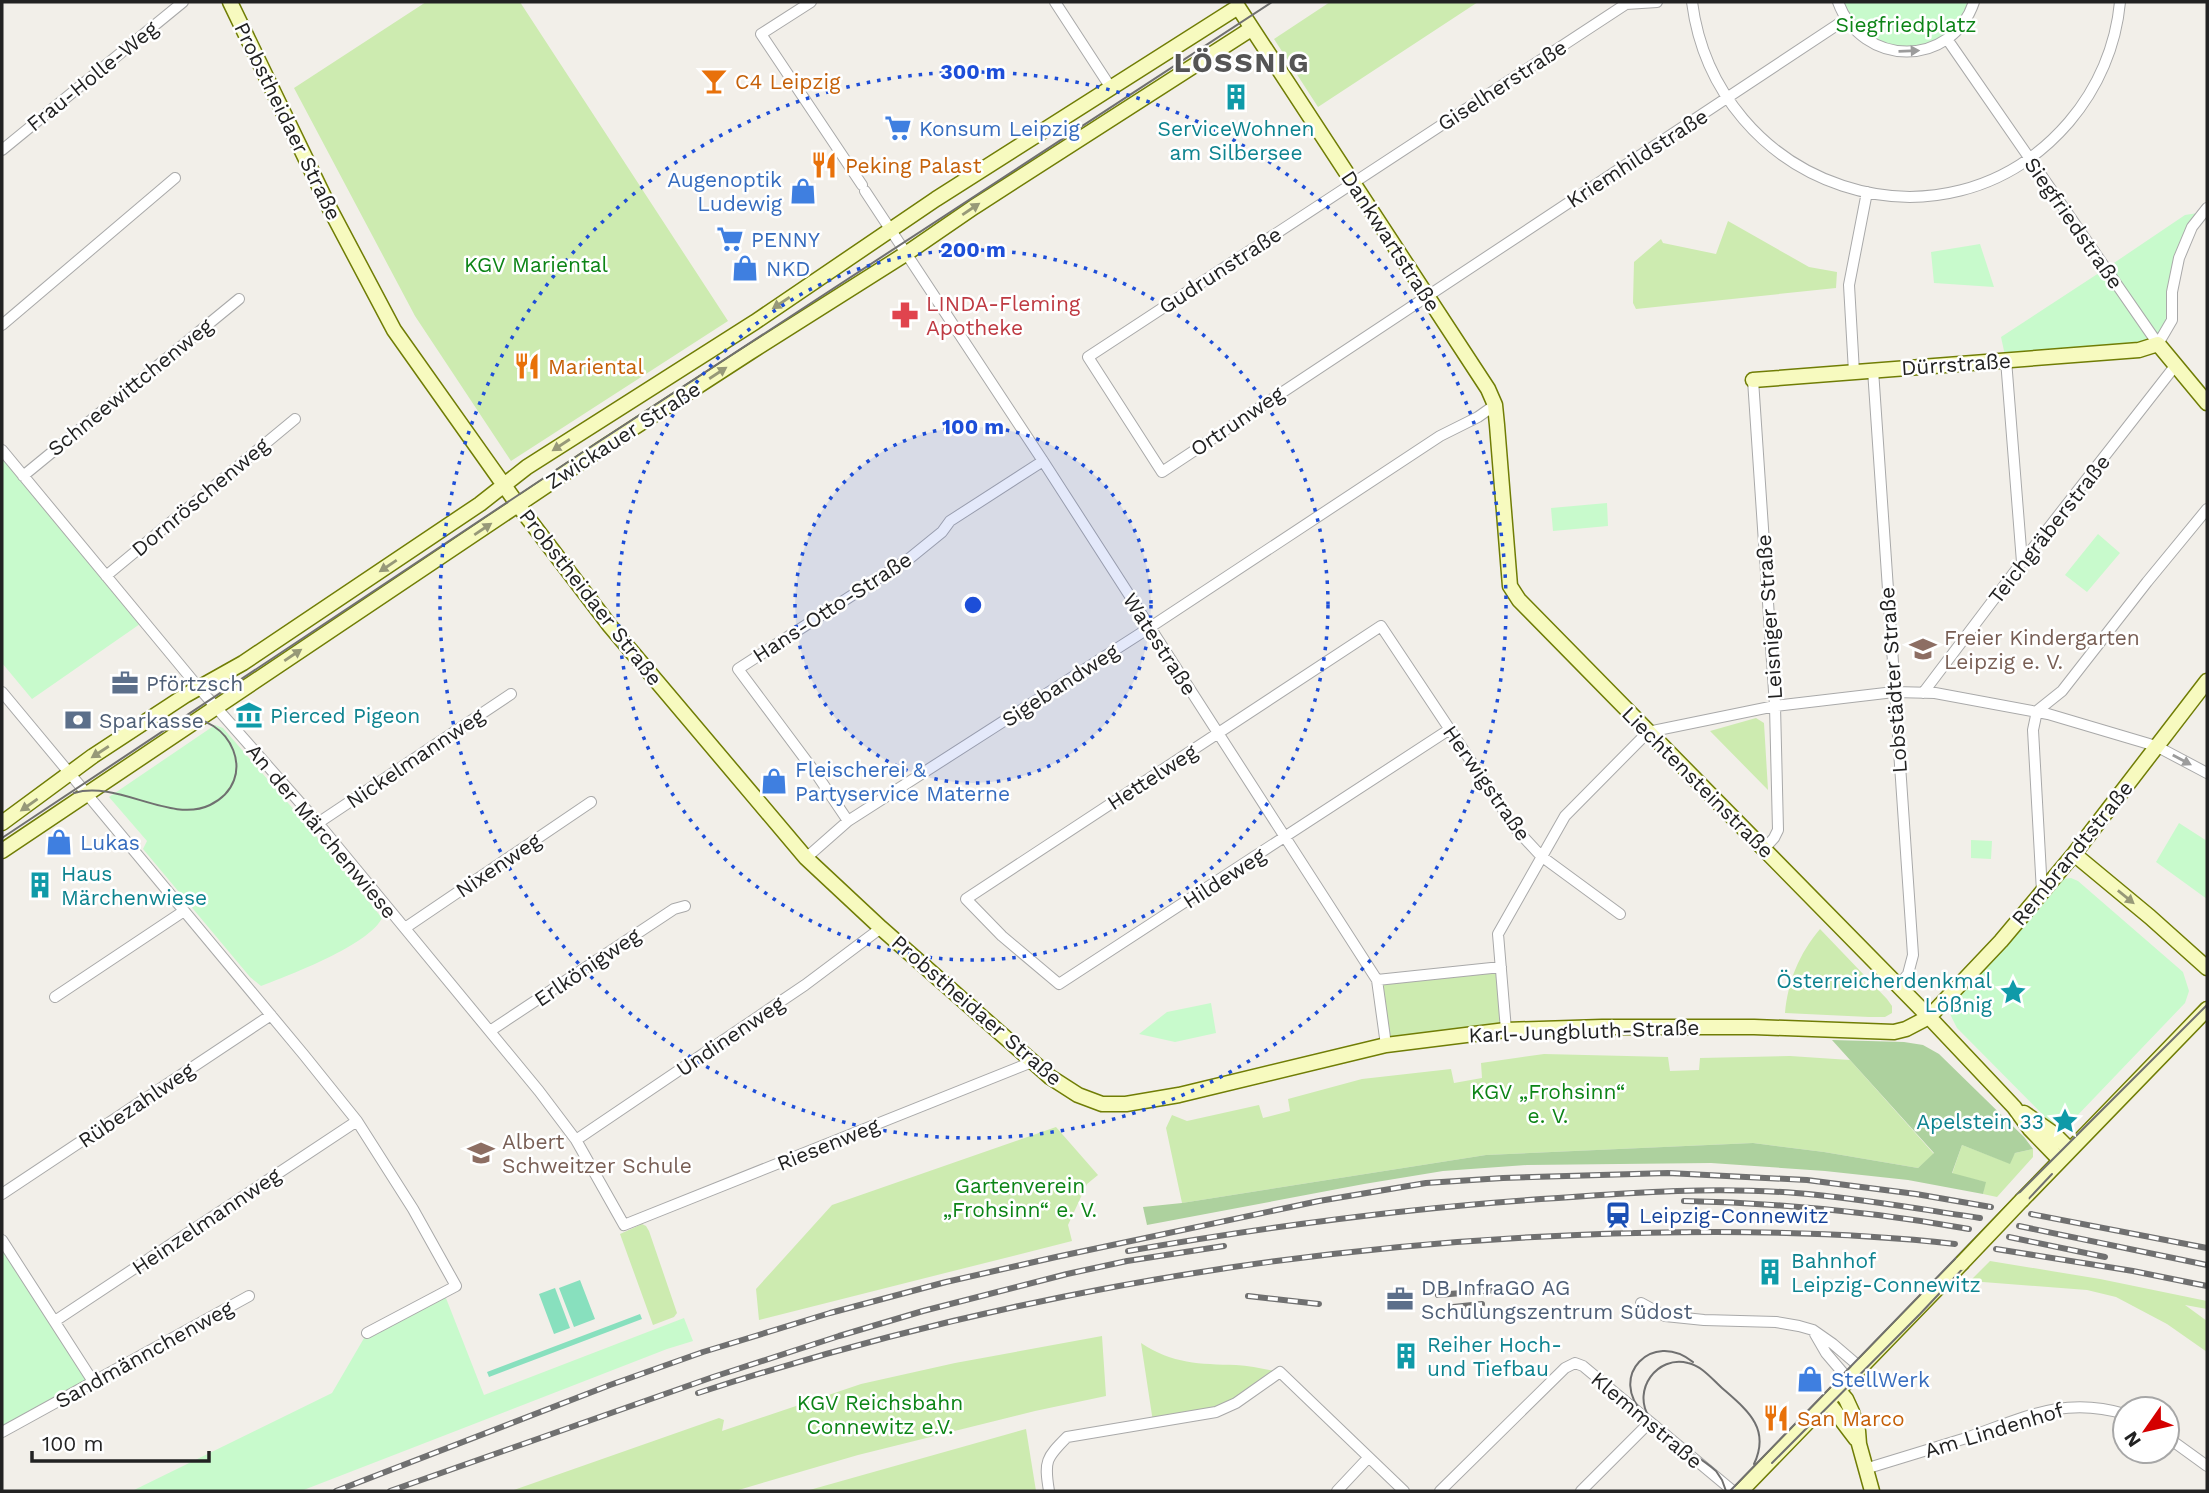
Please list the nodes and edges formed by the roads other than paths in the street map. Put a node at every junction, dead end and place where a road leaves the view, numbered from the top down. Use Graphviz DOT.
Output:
graph roads {
  1 [pos="183,2"];
  2 [pos="230,2"];
  3 [pos="811,2"];
  4 [pos="1055,2"];
  5 [pos="1657,2"];
  6 [pos="1692,2"];
  7 [pos="1838,2"];
  8 [pos="1974,2"];
  9 [pos="2120,2"];
  10 [pos="1238,7"];
  11 [pos="1846,19"];
  12 [pos="1251,29"];
  13 [pos="1947,39"];
  14 [pos="1111,88"];
  15 [pos="1726,99"];
  16 [pos="2,150"];
  17 [pos="2029,158"];
  18 [pos="176,178"];
  19 [pos="1353,184"];
  20 [pos="1867,192"];
  21 [pos="2205,210"];
  22 [pos="891,229"];
  23 [pos="908,253"];
  24 [pos="1427,295"];
  25 [pos="239,299"];
  26 [pos="2,325"];
  27 [pos="2158,344"];
  28 [pos="1087,357"];
  29 [pos="2006,360"];
  30 [pos="2175,366"];
  31 [pos="1873,370"];
  32 [pos="1854,372"];
  33 [pos="1753,380"];
  34 [pos="2207,403"];
  35 [pos="1495,405"];
  36 [pos="295,419"];
  37 [pos="2,450"];
  38 [pos="1043,461"];
  39 [pos="23,476"];
  40 [pos="503,484"];
  41 [pos="518,505"];
  42 [pos="2207,509"];
  43 [pos="2022,562"];
  44 [pos="106,576"];
  45 [pos="1381,626"];
  46 [pos="1149,628"];
  47 [pos="2207,681"];
  48 [pos="199,688"];
  49 [pos="2,692"];
  50 [pos="1894,692"];
  51 [pos="1923,693"];
  52 [pos="511,694"];
  53 [pos="215,706"];
  54 [pos="1775,706"];
  55 [pos="2037,711"];
  56 [pos="1450,729"];
  57 [pos="1648,732"];
  58 [pos="1219,733"];
  59 [pos="2156,746"];
  60 [pos="69,773"];
  61 [pos="2207,773"];
  62 [pos="88,795"];
  63 [pos="590,802"];
  64 [pos="848,821"];
  65 [pos="2,823"];
  66 [pos="318,823"];
  67 [pos="1286,838"];
  68 [pos="1764,849"];
  69 [pos="2,851"];
  70 [pos="2074,854"];
  71 [pos="1541,856"];
  72 [pos="806,858"];
  73 [pos="2042,892"];
  74 [pos="685,906"];
  75 [pos="184,911"];
  76 [pos="1620,914"];
  77 [pos="405,928"];
  78 [pos="881,928"];
  79 [pos="1002,936"];
  80 [pos="1501,967"];
  81 [pos="2207,968"];
  82 [pos="1377,979"];
  83 [pos="1898,986"];
  84 [pos="55,997"];
  85 [pos="2207,1009"];
  86 [pos="271,1015"];
  87 [pos="1929,1017"];
  88 [pos="1506,1030"];
  89 [pos="490,1031"];
  90 [pos="1386,1045"];
  91 [pos="1032,1062"];
  92 [pos="1077,1095"];
  93 [pos="357,1121"];
  94 [pos="576,1140"];
  95 [pos="2065,1155"];
  96 [pos="2,1194"];
  97 [pos="624,1225"];
  98 [pos="2,1240"];
  99 [pos="248,1296"];
  100 [pos="1641,1303"];
  101 [pos="55,1321"];
  102 [pos="1813,1330"];
  103 [pos="367,1334"];
  104 [pos="1861,1368"];
  105 [pos="94,1383"];
  106 [pos="1839,1391"];
  107 [pos="2111,1410"];
  108 [pos="1650,1422"];
  109 [pos="2,1432"];
  110 [pos="2181,1447"];
  111 [pos="1368,1458"];
  112 [pos="2207,1466"];
  113 [pos="1865,1469"];
  114 [pos="1049,1491"];
  115 [pos="1337,1491"];
  116 [pos="1404,1491"];
  117 [pos="1440,1491"];
  118 [pos="1581,1491"];
  119 [pos="1732,1491"];
  120 [pos="1741,1491"];
  121 [pos="1872,1491"];
  1 -- 16 [label="street, Frau-Holle-Weg"];
  2 -- 40 [label="main road, Probstheidaer Straße"];
  3 -- 22 [label="street, Watestraße"];
  4 -- 14 [label="street"];
  5 -- 19 [label="street, Giselherstraße"];
  6 -- 15 [label="street"];
  7 -- 11 [label="street"];
  8 -- 13 [label="street"];
  9 -- 17 [label="street"];
  10 -- 12 [label="main road, Dankwartstraße"];
  10 -- 14 [label="main road, Zwickauer Straße"];
  11 -- 13 [label="street, one-way"];
  11 -- 15 [label="street, Kriemhildstraße"];
  12 -- 19 [label="main road, Dankwartstraße"];
  23 -- 12 [label="main road, Zwickauer Straße, one-way"];
  13 -- 17 [label="street, Siegfriedstraße"];
  14 -- 22 [label="main road, Zwickauer Straße"];
  15 -- 20 [label="street"];
  15 -- 24 [label="street, Kriemhildstraße"];
  17 -- 20 [label="street"];
  17 -- 27 [label="street, Siegfriedstraße"];
  18 -- 26 [label="street"];
  19 -- 24 [label="main road, Dankwartstraße"];
  19 -- 28 [label="street, Gudrunstraße"];
  20 -- 32 [label="street"];
  21 -- 27 [label="street"];
  22 -- 23 [label="street, Watestraße"];
  22 -- 40 [label="main road, Zwickauer Straße, one-way"];
  23 -- 38 [label="street, Watestraße"];
  41 -- 23 [label="main road, Zwickauer Straße, one-way"];
  24 -- 28 [label="street, Ortrunweg"];
  24 -- 35 [label="main road, Dankwartstraße"];
  25 -- 39 [label="street, Schneewittchenweg"];
  27 -- 29 [label="main road, Dürrstraße"];
  27 -- 30 [label="main road, Siegfriedstraße"];
  29 -- 31 [label="main road, Dürrstraße"];
  29 -- 43 [label="street"];
  30 -- 34 [label="main road, Siegfriedstraße"];
  30 -- 43 [label="street, Teichgräberstraße"];
  31 -- 32 [label="main road, Dürrstraße"];
  31 -- 50 [label="street, Lobstädter Straße"];
  32 -- 33 [label="main road, Dürrstraße"];
  33 -- 54 [label="street, Leisniger Straße"];
  35 -- 46 [label="street, Sigebandweg"];
  35 -- 57 [label="main road, Liechtensteinstraße"];
  36 -- 44 [label="street, Dornröschenweg"];
  37 -- 39 [label="street, An der Märchenwiese"];
  38 -- 46 [label="street, Watestraße"];
  38 -- 64 [label="street, Hans-Otto-Straße"];
  39 -- 44 [label="street, An der Märchenwiese"];
  40 -- 41 [label="main road, Probstheidaer Straße"];
  40 -- 48 [label="main road, Zwickauer Straße, one-way"];
  53 -- 41 [label="main road, Zwickauer Straße, one-way"];
  41 -- 72 [label="main road, Probstheidaer Straße"];
  42 -- 55 [label="street"];
  43 -- 51 [label="street, Teichgräberstraße"];
  44 -- 48 [label="street, An der Märchenwiese"];
  45 -- 56 [label="street, Herwigstraße"];
  45 -- 58 [label="street, Hettelweg"];
  46 -- 58 [label="street, Watestraße"];
  46 -- 64 [label="street, Sigebandweg"];
  47 -- 59 [label="main road, Rembrandtstraße"];
  48 -- 53 [label="street, An der Märchenwiese"];
  48 -- 60 [label="main road, Zwickauer Straße, one-way"];
  49 -- 60 [label="street"];
  50 -- 51 [label="street"];
  50 -- 54 [label="street"];
  50 -- 83 [label="street, Lobstädter Straße"];
  51 -- 55 [label="street"];
  52 -- 66 [label="street, Nickelmannweg"];
  53 -- 62 [label="main road, Zwickauer Straße"];
  53 -- 66 [label="street, An der Märchenwiese"];
  54 -- 57 [label="street"];
  54 -- 68 [label="street, Leisniger Straße"];
  55 -- 59 [label="street"];
  55 -- 73 [label="street"];
  56 -- 67 [label="street, Hildeweg"];
  56 -- 71 [label="street, Herwigstraße"];
  57 -- 68 [label="main road, Liechtensteinstraße"];
  57 -- 71 [label="street"];
  58 -- 67 [label="street, Watestraße"];
  58 -- 79 [label="street, Hettelweg"];
  59 -- 61 [label="street, one-way"];
  59 -- 70 [label="main road, Rembrandtstraße"];
  60 -- 62 [label="street"];
  60 -- 65 [label="main road, Zwickauer Straße, one-way"];
  62 -- 69 [label="main road, Zwickauer Straße"];
  62 -- 75 [label="street"];
  63 -- 77 [label="street, Nixenweg"];
  64 -- 72 [label="street, Sigebandweg"];
  66 -- 77 [label="street, An der Märchenwiese"];
  67 -- 79 [label="street, Hildeweg"];
  67 -- 82 [label="street, Watestraße"];
  68 -- 83 [label="main road, Liechtensteinstraße"];
  70 -- 73 [label="main road, Rembrandtstraße"];
  70 -- 81 [label="main road, one-way"];
  71 -- 76 [label="street, Herwigstraße"];
  71 -- 80 [label="street"];
  72 -- 78 [label="main road, Probstheidaer Straße"];
  73 -- 87 [label="main road, Rembrandtstraße"];
  74 -- 89 [label="street, Erlkönigweg"];
  75 -- 84 [label="street"];
  75 -- 86 [label="street"];
  77 -- 89 [label="street, An der Märchenwiese"];
  78 -- 91 [label="main road, Probstheidaer Straße"];
  78 -- 94 [label="street, Undinenweg"];
  80 -- 82 [label="street"];
  80 -- 88 [label="street"];
  82 -- 90 [label="street, Watestraße"];
  83 -- 87 [label="main road, Liechtensteinstraße"];
  85 -- 95 [label="main road"];
  86 -- 93 [label="street"];
  86 -- 96 [label="street, Rübezahlweg"];
  87 -- 88 [label="main road, Karl-Jungbluth-Straße"];
  87 -- 95 [label="main road, Liechtensteinstraße"];
  88 -- 90 [label="main road, Karl-Jungbluth-Straße"];
  89 -- 94 [label="street, An der Märchenwiese"];
  90 -- 92 [label="main road, Karl-Jungbluth-Straße"];
  91 -- 92 [label="main road, Probstheidaer Straße"];
  91 -- 97 [label="street, Riesenweg"];
  93 -- 101 [label="street, Heinzelmannweg"];
  93 -- 103 [label="street"];
  94 -- 97 [label="street, An der Märchenwiese"];
  95 -- 104 [label="main road, bridge"];
  98 -- 101 [label="street"];
  99 -- 105 [label="street, Sandmännchenweg"];
  100 -- 102 [label="street"];
  101 -- 105 [label="street"];
  102 -- 104 [label="street"];
  102 -- 106 [label="street"];
  104 -- 106 [label="main road"];
  105 -- 109 [label="street, Sandmännchenweg"];
  106 -- 113 [label="main road"];
  106 -- 120 [label="main road"];
  107 -- 113 [label="street, Am Lindenhof"];
  108 -- 117 [label="street, Klemmstraße"];
  108 -- 118 [label="street"];
  108 -- 119 [label="street, Klemmstraße"];
  110 -- 112 [label="street"];
  111 -- 114 [label="street"];
  111 -- 115 [label="street"];
  111 -- 116 [label="street"];
  113 -- 121 [label="main road"];
}
